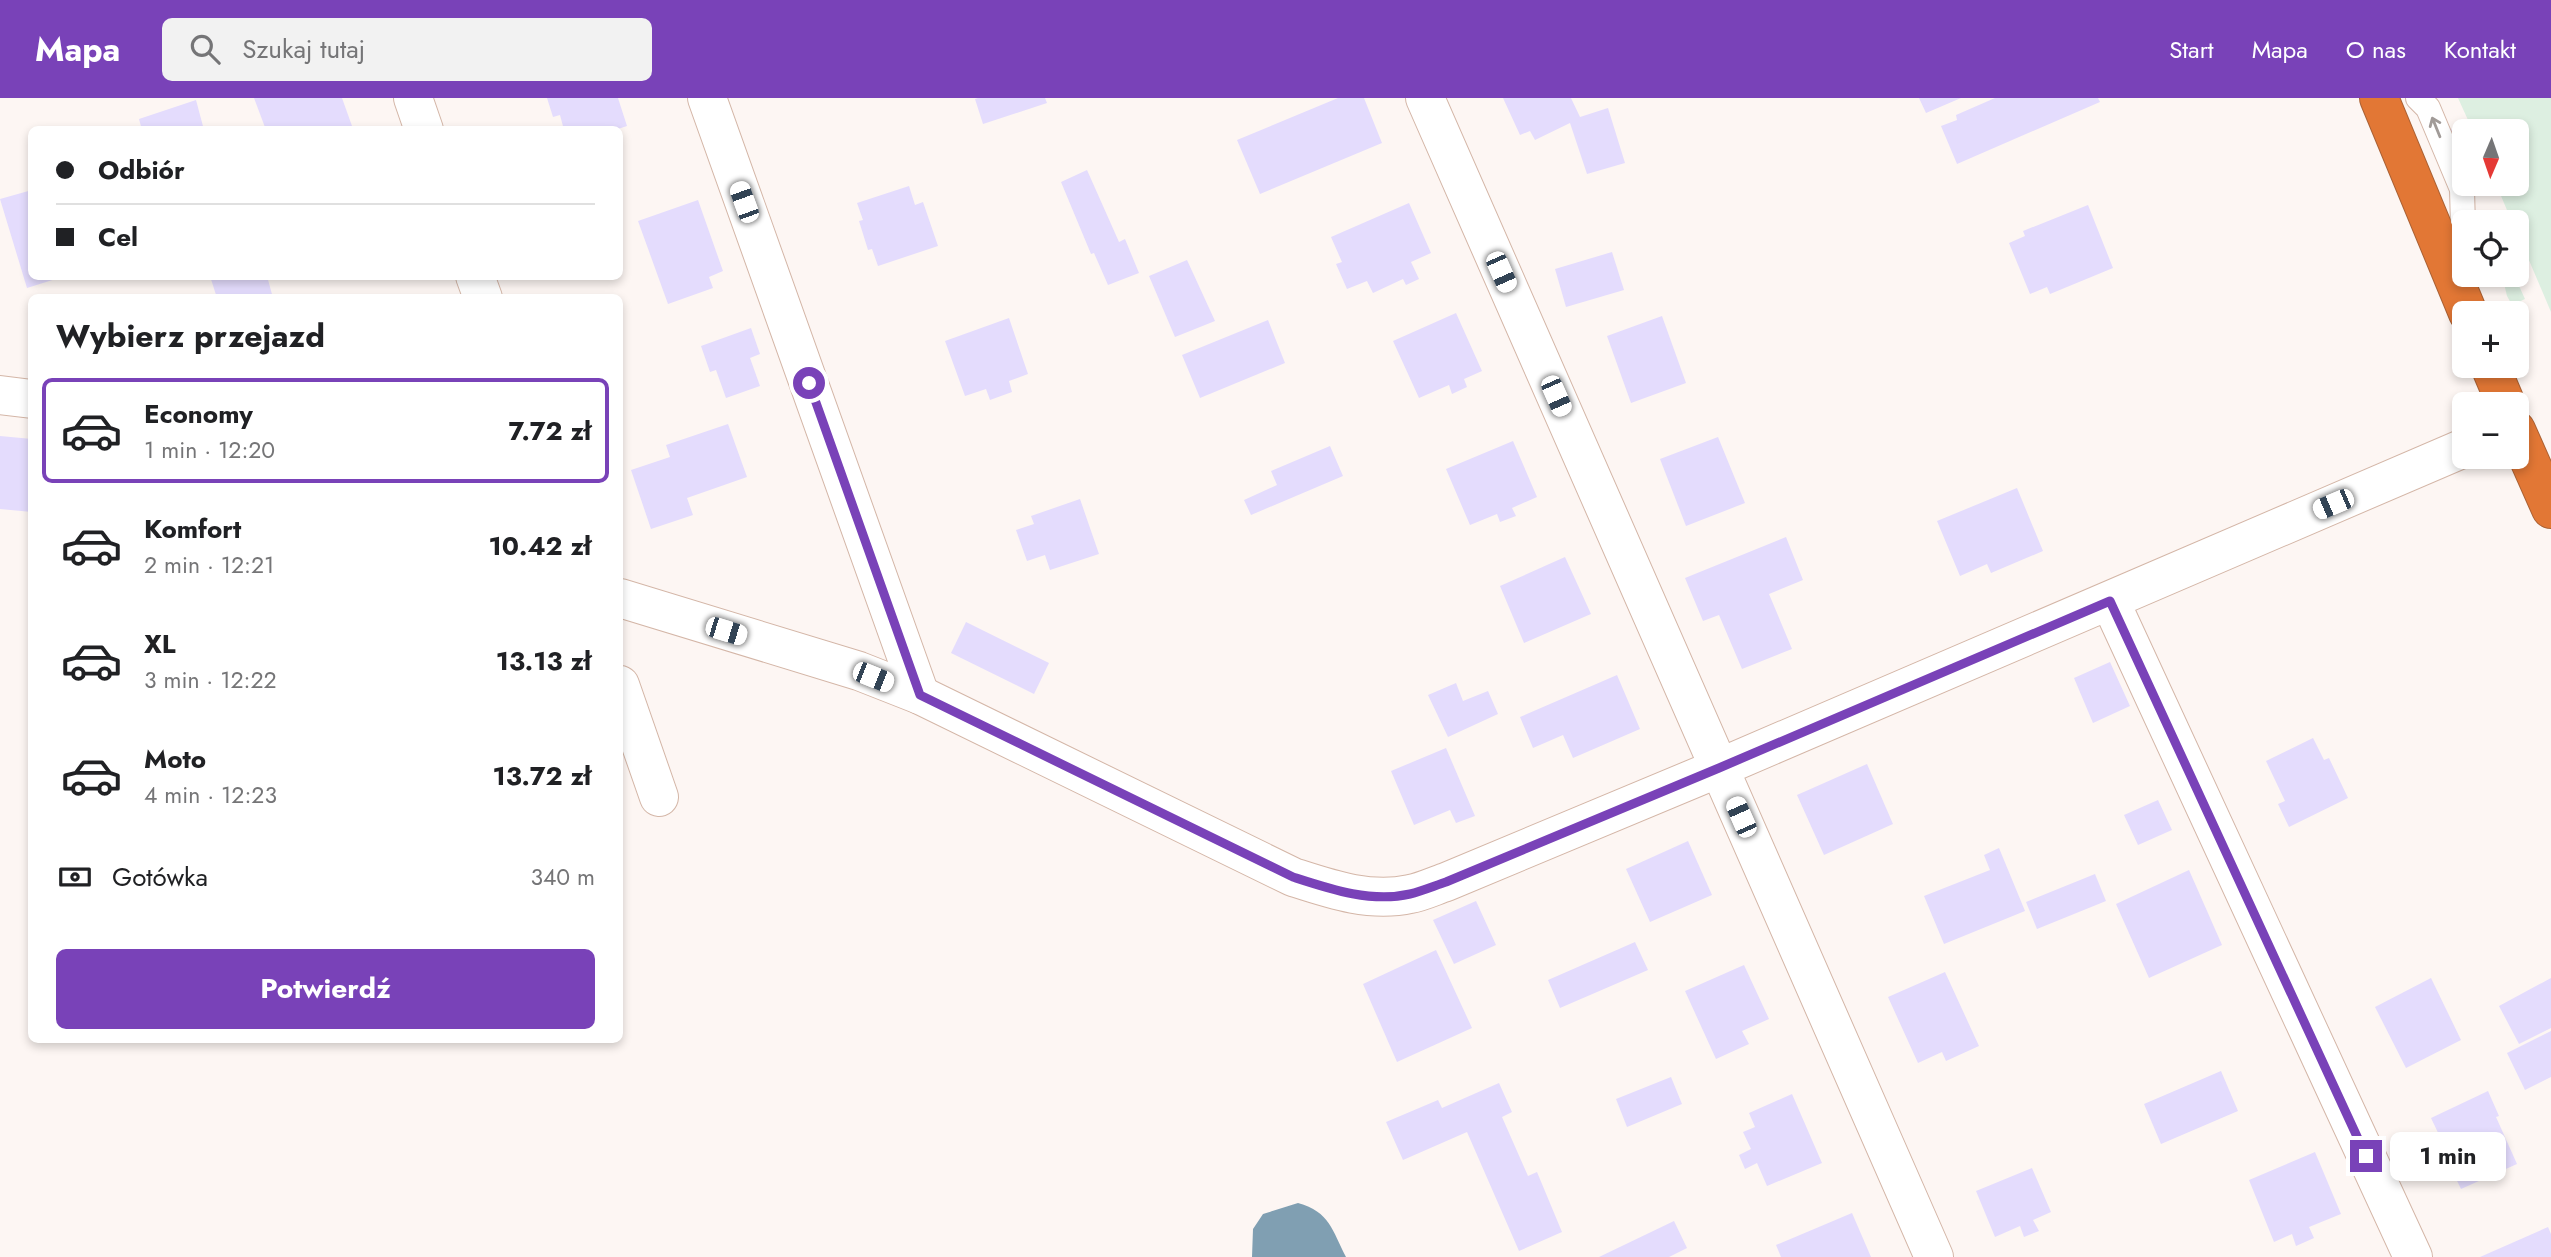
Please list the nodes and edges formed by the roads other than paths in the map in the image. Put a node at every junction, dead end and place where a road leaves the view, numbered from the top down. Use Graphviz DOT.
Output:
graph roads {
  1 [pos="413,98"];
  2 [pos="707,98"];
  3 [pos="1425,98"];
  4 [pos="2379,98"];
  5 [pos="2418,98"];
  6 [pos="423,126"];
  7 [pos="2463,210"];
  8 [pos="2466,298"];
  9 [pos="0,395"];
  10 [pos="28,398"];
  11 [pos="2452,453"];
  12 [pos="2529,459"];
  13 [pos="2551,509"];
  14 [pos="623,599"];
  15 [pos="2110,601"];
  16 [pos="623,694"];
  17 [pos="920,695"];
  18 [pos="1719,768"];
  19 [pos="659,797"];
  20 [pos="1934,1257"];
  21 [pos="2413,1257"];
  1 -- 6 [label="street"];
  2 -- 17 [label="street"];
  3 -- 18 [label="street"];
  4 -- 8 [label="highway"];
  7 -- 5 [label="lane, one-way"];
  9 -- 10 [label="street"];
  11 -- 15 [label="street"];
  12 -- 13 [label="highway"];
  14 -- 17 [label="street"];
  15 -- 18 [label="street"];
  15 -- 21 [label="street"];
  16 -- 19 [label="street"];
  17 -- 18 [label="street"];
  18 -- 20 [label="street"];
}
